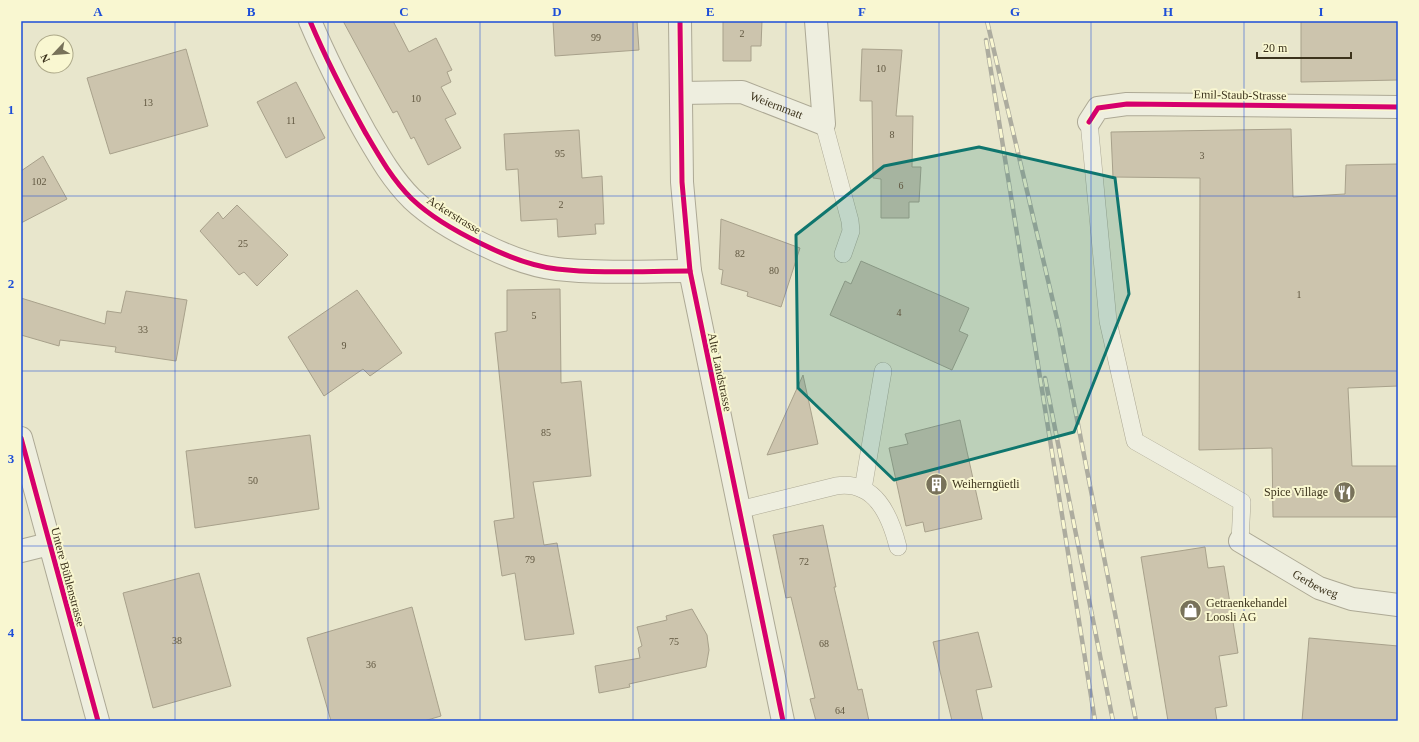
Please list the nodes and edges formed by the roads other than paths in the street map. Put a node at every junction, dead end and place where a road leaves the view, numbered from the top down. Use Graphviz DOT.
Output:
graph roads {
  1 [pos="310,21"];
  2 [pos="680,21"];
  3 [pos="816,21"];
  4 [pos="681,93"];
  5 [pos="1398,108"];
  6 [pos="1089,122"];
  7 [pos="824,124"];
  8 [pos="843,254"];
  9 [pos="690,271"];
  10 [pos="883,372"];
  11 [pos="21,438"];
  12 [pos="863,489"];
  13 [pos="739,510"];
  14 [pos="1240,541"];
  15 [pos="49,544"];
  16 [pos="898,547"];
  17 [pos="21,551"];
  18 [pos="1398,605"];
  19 [pos="98,721"];
  20 [pos="783,721"];
  1 -- 9 [label="street, Ackerstrasse"];
  2 -- 4 [label="street, Alte Landstrasse"];
  3 -- 7 [label="street, Weiernmatt"];
  4 -- 7 [label="street, Weiernmatt"];
  4 -- 9 [label="street, Alte Landstrasse"];
  5 -- 6 [label="street, Emil-Staub-Strasse"];
  6 -- 14 [label="lane"];
  7 -- 8 [label="lane, Weiernmatt"];
  9 -- 13 [label="street, Alte Landstrasse"];
  10 -- 12 [label="lane"];
  11 -- 15 [label="street, Untere Bühlenstrasse"];
  12 -- 13 [label="lane"];
  12 -- 16 [label="lane"];
  13 -- 20 [label="street, Alte Landstrasse"];
  14 -- 18 [label="street, Gerbeweg"];
  15 -- 17 [label="street"];
  15 -- 19 [label="street, Untere Bühlenstrasse"];
}
